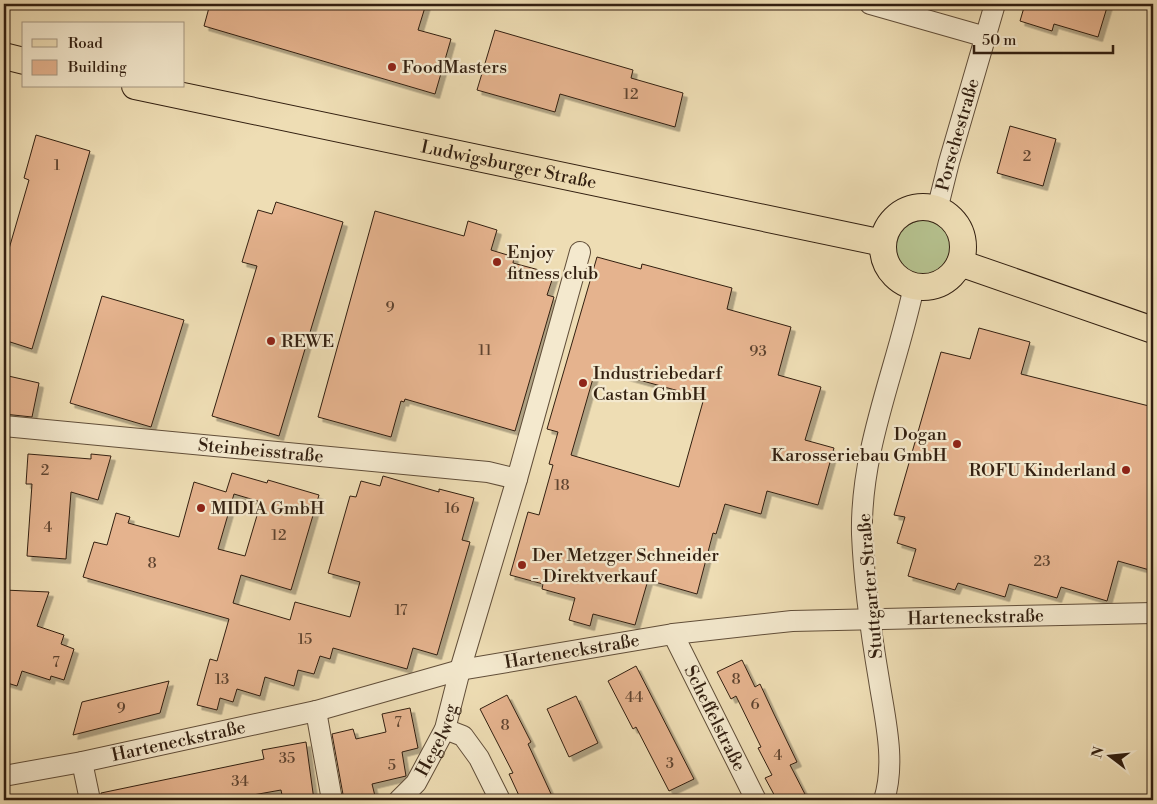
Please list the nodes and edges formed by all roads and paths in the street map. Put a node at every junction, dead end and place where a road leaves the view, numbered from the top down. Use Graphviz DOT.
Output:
graph roads {
  1 [pos="870,4"];
  2 [pos="996,4"];
  3 [pos="986,37"];
  4 [pos="145,88"];
  5 [pos="938,210"];
  6 [pos="883,243"];
  7 [pos="580,252"];
  8 [pos="960,263"];
  9 [pos="914,286"];
  10 [pos="1153,330"];
  11 [pos="4,426"];
  12 [pos="517,479"];
  13 [pos="1153,612"];
  14 [pos="871,617"];
  15 [pos="673,634"];
  16 [pos="460,670"];
  17 [pos="316,711"];
  18 [pos="445,729"];
  19 [pos="82,762"];
  20 [pos="4,776"];
  21 [pos="90,800"];
  22 [pos="332,800"];
  23 [pos="398,800"];
  24 [pos="500,800"];
  25 [pos="756,800"];
  26 [pos="884,800"];
  1 -- 3 [label="street"];
  2 -- 3 [label="street, Porschestraße"];
  3 -- 5 [label="street, Porschestraße"];
  4 -- 6 [label="main road, Ludwigsburger Straße"];
  5 -- 6 [label="main road"];
  5 -- 8 [label="main road"];
  6 -- 9 [label="main road"];
  7 -- 12 [label="street"];
  8 -- 9 [label="main road"];
  8 -- 10 [label="main road"];
  9 -- 14 [label="street, Stuttgarter Straße"];
  11 -- 12 [label="street, Steinbeisstraße"];
  12 -- 16 [label="street"];
  13 -- 14 [label="street, Harteneckstraße"];
  14 -- 15 [label="street, Harteneckstraße"];
  14 -- 26 [label="street, Stuttgarter Straße"];
  15 -- 16 [label="street, Harteneckstraße"];
  15 -- 25 [label="street, Scheffelstraße"];
  16 -- 17 [label="street, Harteneckstraße"];
  16 -- 18 [label="street, Hegelweg"];
  17 -- 19 [label="street, Harteneckstraße"];
  17 -- 22 [label="street"];
  18 -- 23 [label="street, Hegelweg"];
  18 -- 24 [label="street"];
  19 -- 20 [label="street, Harteneckstraße"];
  19 -- 21 [label="street"];
}
